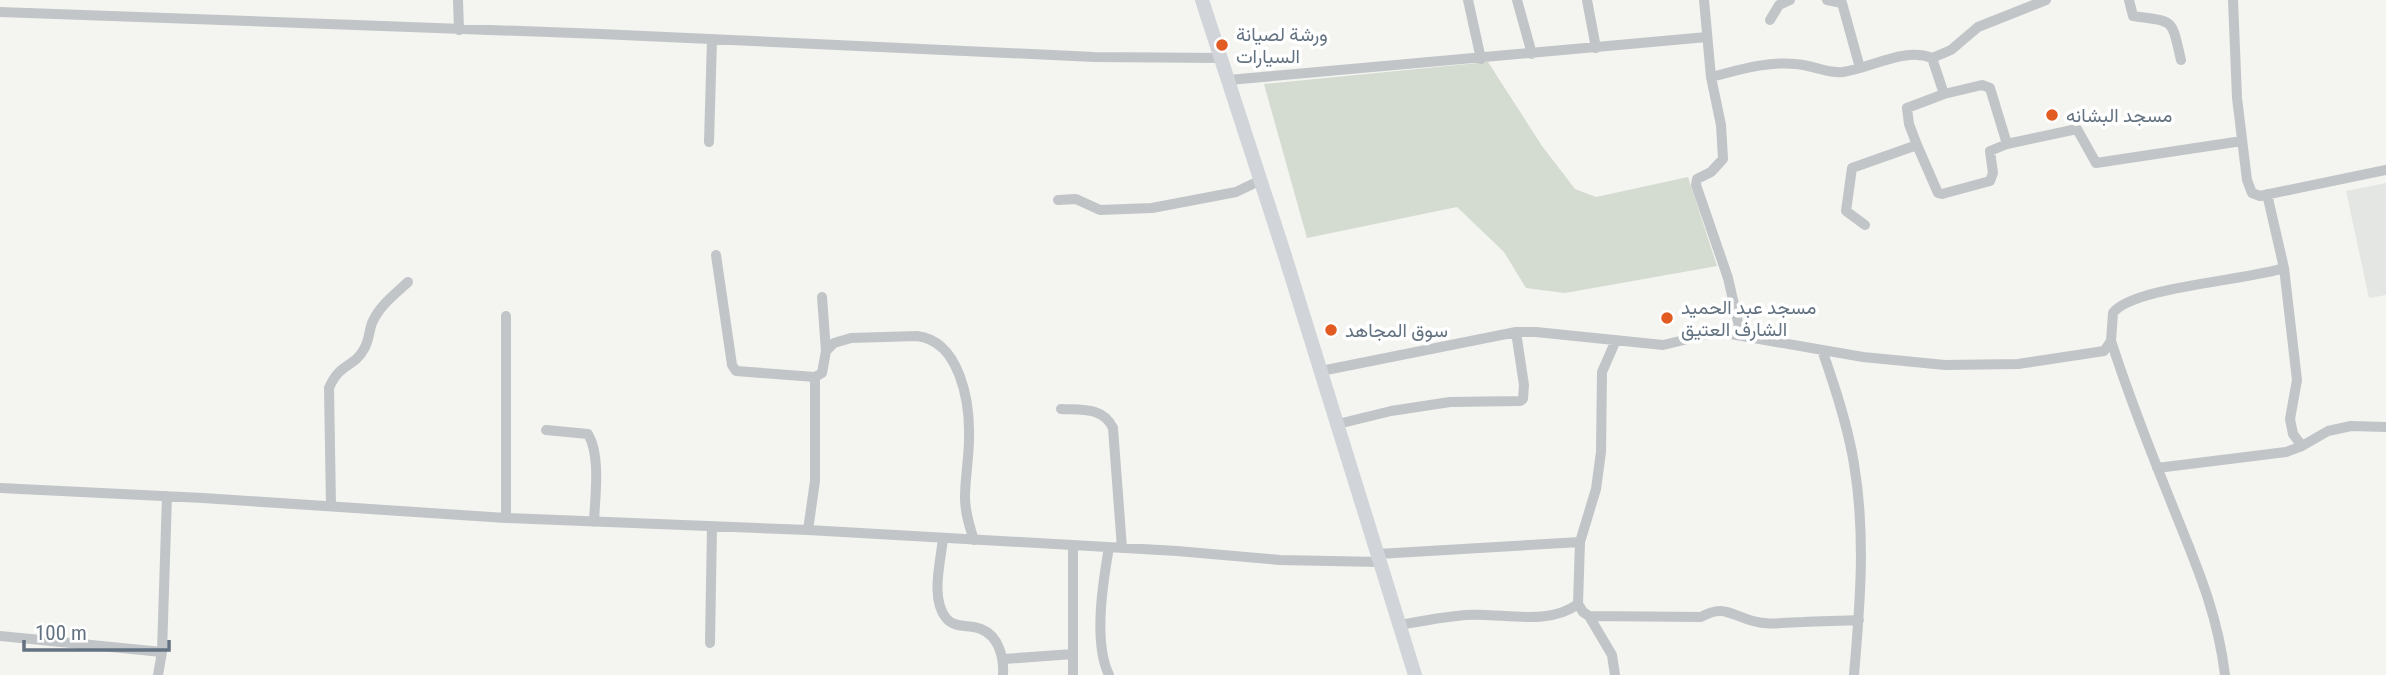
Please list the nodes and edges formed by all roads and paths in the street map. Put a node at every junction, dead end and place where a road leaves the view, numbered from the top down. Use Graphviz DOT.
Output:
graph roads {
  1 [pos="458,0"];
  2 [pos="1202,0"];
  3 [pos="1468,0"];
  4 [pos="1517,0"];
  5 [pos="1587,0"];
  6 [pos="1704,0"];
  7 [pos="1790,0"];
  8 [pos="1827,0"];
  9 [pos="2046,0"];
  10 [pos="2129,0"];
  11 [pos="2233,0"];
  12 [pos="0,12"];
  13 [pos="1770,20"];
  14 [pos="459,30"];
  15 [pos="1707,37"];
  16 [pos="712,39"];
  17 [pos="1596,48"];
  18 [pos="1532,54"];
  19 [pos="1222,58"];
  20 [pos="1932,58"];
  21 [pos="1481,59"];
  22 [pos="2181,60"];
  23 [pos="1860,68"];
  24 [pos="1711,77"];
  25 [pos="1229,80"];
  26 [pos="1944,94"];
  27 [pos="2242,141"];
  28 [pos="709,142"];
  29 [pos="2007,144"];
  30 [pos="1917,145"];
  31 [pos="2386,170"];
  32 [pos="1261,180"];
  33 [pos="2267,194"];
  34 [pos="1058,200"];
  35 [pos="1865,225"];
  36 [pos="716,255"];
  37 [pos="2284,268"];
  38 [pos="408,282"];
  39 [pos="821,297"];
  40 [pos="506,316"];
  41 [pos="1516,332"];
  42 [pos="1741,335"];
  43 [pos="1616,340"];
  44 [pos="2111,341"];
  45 [pos="1822,350"];
  46 [pos="825,351"];
  47 [pos="1321,371"];
  48 [pos="815,377"];
  49 [pos="1061,409"];
  50 [pos="1338,424"];
  51 [pos="2386,427"];
  52 [pos="546,430"];
  53 [pos="2302,446"];
  54 [pos="2157,468"];
  55 [pos="0,488"];
  56 [pos="167,496"];
  57 [pos="331,506"];
  58 [pos="506,518"];
  59 [pos="594,522"];
  60 [pos="712,526"];
  61 [pos="808,530"];
  62 [pos="943,538"];
  63 [pos="974,540"];
  64 [pos="1580,542"];
  65 [pos="1073,545"];
  66 [pos="1109,547"];
  67 [pos="1122,548"];
  68 [pos="1379,558"];
  69 [pos="1578,604"];
  70 [pos="1589,616"];
  71 [pos="1859,621"];
  72 [pos="1400,625"];
  73 [pos="0,636"];
  74 [pos="710,643"];
  75 [pos="162,652"];
  76 [pos="1073,654"];
  77 [pos="1004,659"];
  78 [pos="158,675"];
  79 [pos="1003,675"];
  80 [pos="1073,675"];
  81 [pos="1109,675"];
  82 [pos="1415,675"];
  83 [pos="1615,675"];
  84 [pos="1854,675"];
  85 [pos="2225,675"];
  1 -- 14 [label="street"];
  2 -- 19 [label="main road"];
  3 -- 21 [label="street"];
  4 -- 18 [label="street"];
  5 -- 17 [label="street"];
  6 -- 15 [label="street"];
  7 -- 13 [label="street"];
  8 -- 23 [label="street"];
  9 -- 20 [label="street"];
  10 -- 22 [label="street"];
  11 -- 27 [label="street"];
  12 -- 14 [label="street"];
  14 -- 16 [label="street"];
  15 -- 17 [label="street"];
  15 -- 24 [label="street"];
  16 -- 19 [label="street"];
  16 -- 28 [label="street"];
  17 -- 18 [label="street"];
  18 -- 21 [label="street"];
  19 -- 25 [label="main road"];
  20 -- 23 [label="street"];
  20 -- 26 [label="street"];
  21 -- 25 [label="street"];
  23 -- 24 [label="street"];
  24 -- 42 [label="street"];
  25 -- 32 [label="main road"];
  26 -- 29 [label="street"];
  26 -- 30 [label="street"];
  27 -- 29 [label="street"];
  27 -- 33 [label="street"];
  29 -- 30 [label="street"];
  30 -- 35 [label="street"];
  31 -- 33 [label="street"];
  32 -- 34 [label="street"];
  32 -- 47 [label="main road"];
  33 -- 37 [label="street"];
  36 -- 48 [label="street"];
  37 -- 44 [label="street"];
  37 -- 53 [label="street"];
  38 -- 57 [label="street"];
  39 -- 46 [label="street"];
  40 -- 58 [label="street"];
  41 -- 43 [label="street"];
  41 -- 47 [label="street"];
  41 -- 50 [label="street"];
  42 -- 43 [label="street"];
  42 -- 45 [label="street"];
  43 -- 64 [label="street"];
  44 -- 45 [label="street"];
  44 -- 54 [label="street"];
  45 -- 71 [label="street"];
  46 -- 48 [label="street"];
  46 -- 63 [label="street"];
  47 -- 50 [label="main road"];
  48 -- 61 [label="street"];
  49 -- 67 [label="street"];
  50 -- 68 [label="main road"];
  51 -- 53 [label="street"];
  52 -- 59 [label="street"];
  53 -- 54 [label="street"];
  54 -- 85 [label="street"];
  55 -- 56 [label="street"];
  56 -- 57 [label="street"];
  56 -- 75 [label="street"];
  57 -- 58 [label="street"];
  58 -- 59 [label="street"];
  59 -- 60 [label="street"];
  60 -- 61 [label="street"];
  60 -- 74 [label="street"];
  61 -- 62 [label="street"];
  62 -- 63 [label="street"];
  62 -- 77 [label="street"];
  63 -- 65 [label="street"];
  64 -- 68 [label="street"];
  64 -- 69 [label="street"];
  65 -- 66 [label="street"];
  65 -- 76 [label="street"];
  66 -- 67 [label="street"];
  66 -- 81 [label="street"];
  67 -- 68 [label="street"];
  68 -- 72 [label="main road"];
  69 -- 70 [label="street"];
  69 -- 72 [label="street"];
  70 -- 71 [label="street"];
  70 -- 83 [label="street"];
  71 -- 84 [label="street"];
  72 -- 82 [label="main road"];
  73 -- 75 [label="street"];
  75 -- 78 [label="street"];
  76 -- 77 [label="street"];
  76 -- 80 [label="street"];
  77 -- 79 [label="street"];
}
